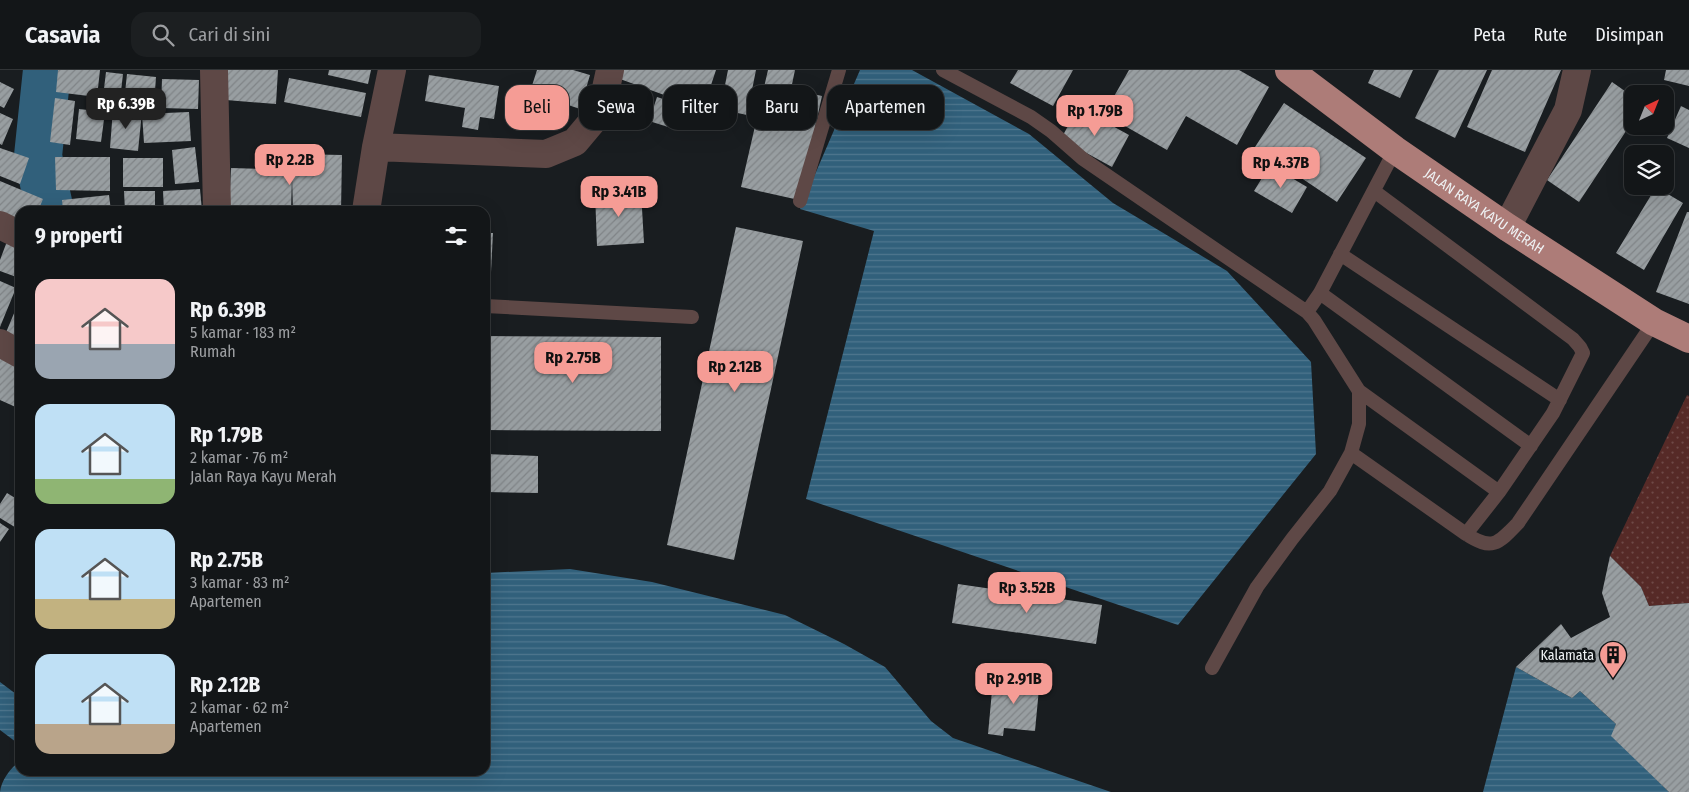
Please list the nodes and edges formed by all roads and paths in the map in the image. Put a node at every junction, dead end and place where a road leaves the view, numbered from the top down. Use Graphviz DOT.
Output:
graph roads {
  1 [pos="214,70"];
  2 [pos="392,70"];
  3 [pos="610,70"];
  4 [pos="839,70"];
  5 [pos="943,70"];
  6 [pos="1289,70"];
  7 [pos="1577,70"];
  8 [pos="376,147"];
  9 [pos="1395,150"];
  10 [pos="1374,191"];
  11 [pos="800,201"];
  12 [pos="217,206"];
  13 [pos="367,206"];
  14 [pos="0,225"];
  15 [pos="1507,227"];
  16 [pos="15,232"];
  17 [pos="1340,254"];
  18 [pos="1320,293"];
  19 [pos="490,306"];
  20 [pos="1307,312"];
  21 [pos="692,317"];
  22 [pos="1654,322"];
  23 [pos="1689,338"];
  24 [pos="0,343"];
  25 [pos="15,351"];
  26 [pos="1359,391"];
  27 [pos="1560,400"];
  28 [pos="1531,446"];
  29 [pos="1350,453"];
  30 [pos="1499,492"];
  31 [pos="1466,534"];
  32 [pos="1212,668"];
  1 -- 12 [label="street"];
  2 -- 8 [label="street"];
  3 -- 8 [label="street"];
  4 -- 11 [label="lane"];
  5 -- 20 [label="lane"];
  6 -- 9 [label="highway, JALAN RAYA KAYU MERAH"];
  7 -- 15 [label="street"];
  8 -- 13 [label="street"];
  9 -- 10 [label="lane"];
  9 -- 15 [label="highway, JALAN RAYA KAYU MERAH"];
  10 -- 17 [label="lane"];
  10 -- 27 [label="lane"];
  14 -- 16 [label="street"];
  15 -- 22 [label="highway, JALAN RAYA KAYU MERAH"];
  17 -- 18 [label="lane"];
  17 -- 27 [label="lane"];
  18 -- 20 [label="lane"];
  18 -- 28 [label="lane"];
  19 -- 21 [label="lane"];
  20 -- 26 [label="lane"];
  22 -- 23 [label="highway, JALAN RAYA KAYU MERAH"];
  22 -- 31 [label="lane"];
  24 -- 25 [label="street"];
  26 -- 29 [label="lane"];
  26 -- 30 [label="lane"];
  27 -- 28 [label="lane"];
  28 -- 30 [label="lane"];
  29 -- 31 [label="lane"];
  29 -- 32 [label="lane"];
  30 -- 31 [label="lane"];
}
